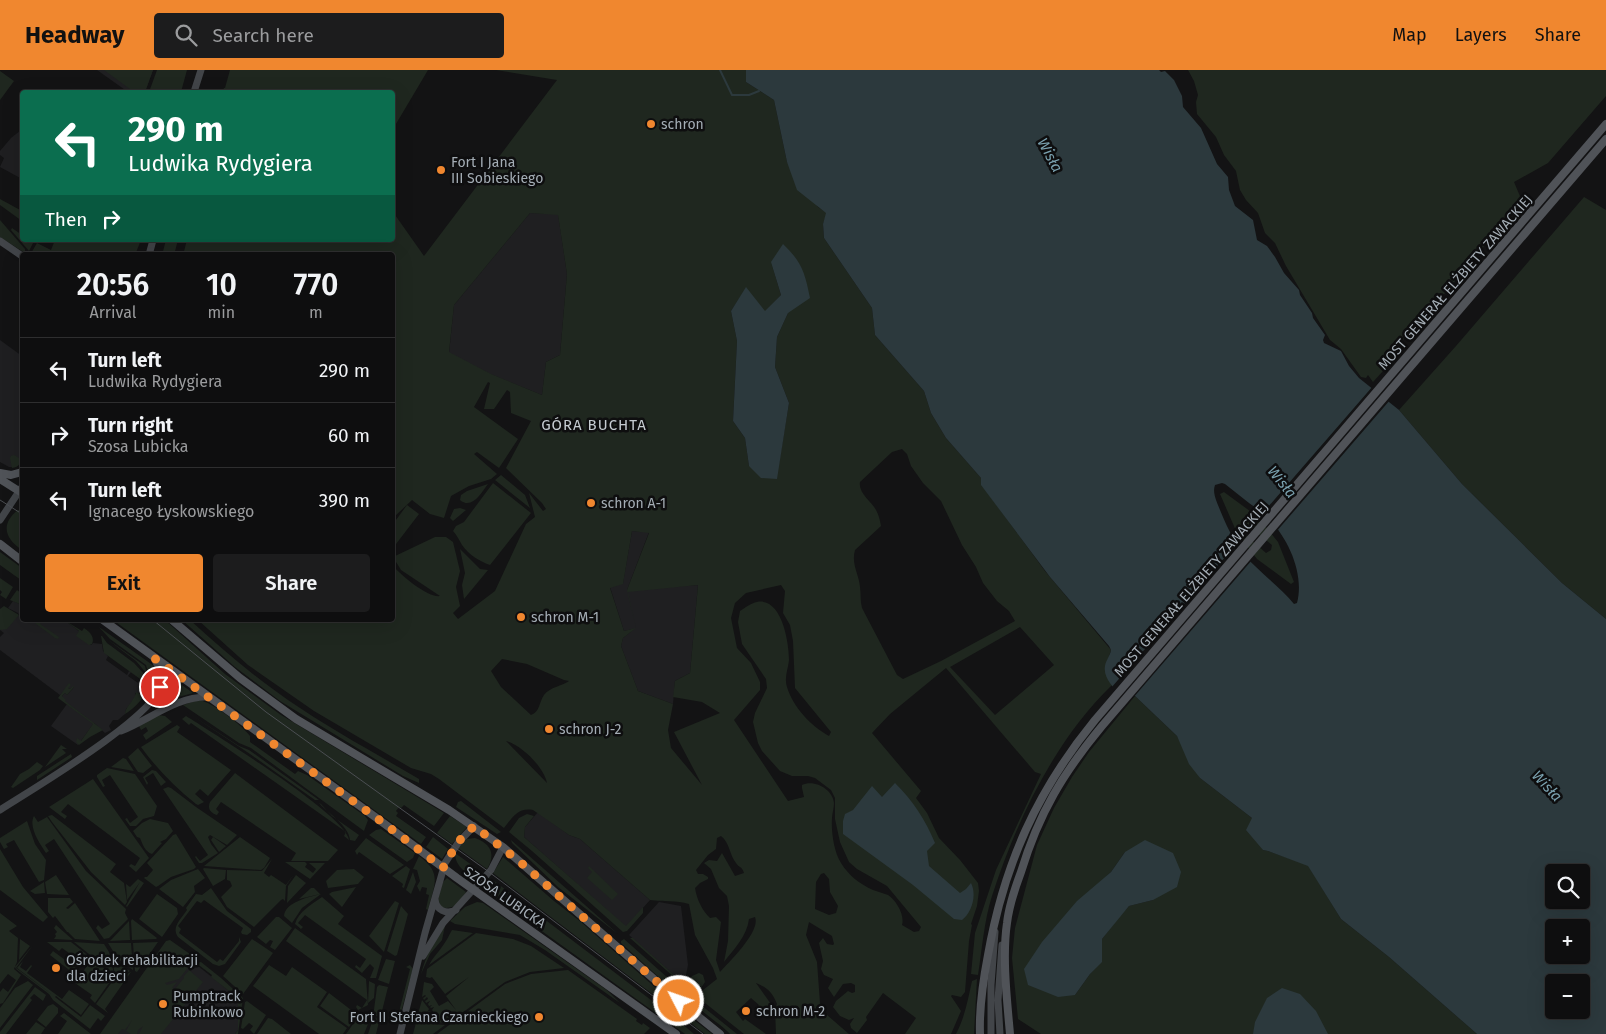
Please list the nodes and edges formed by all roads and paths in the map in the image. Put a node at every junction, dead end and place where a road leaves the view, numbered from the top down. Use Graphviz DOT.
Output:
graph roads {
  1 [pos="201,70"];
  2 [pos="195,90"];
  3 [pos="1606,124"];
  4 [pos="1606,139"];
  5 [pos="0,241"];
  6 [pos="20,255"];
  7 [pos="0,473"];
  8 [pos="20,473"];
  9 [pos="0,479"];
  10 [pos="20,490"];
  11 [pos="20,494"];
  12 [pos="0,520"];
  13 [pos="0,544"];
  14 [pos="20,559"];
  15 [pos="106,622"];
  16 [pos="174,622"];
  17 [pos="154,658"];
  18 [pos="208,697"];
  19 [pos="118,732"];
  20 [pos="0,810"];
  21 [pos="474,826"];
  22 [pos="503,847"];
  23 [pos="443,868"];
  24 [pos="474,890"];
  25 [pos="435,895"];
  26 [pos="456,910"];
  27 [pos="996,918"];
  28 [pos="1007,924"];
  29 [pos="418,965"];
  30 [pos="400,1034"];
  31 [pos="676,1034"];
  32 [pos="720,1034"];
  33 [pos="980,1034"];
  34 [pos="990,1034"];
  35 [pos="1000,1034"];
  36 [pos="1010,1034"];
  1 -- 2 [label="street"];
  3 -- 27 [label="main road, MOST GENERAŁ ELŻBIETY ZAWACKIEJ"];
  4 -- 28 [label="main road, MOST GENERAŁ ELŻBIETY ZAWACKIEJ"];
  5 -- 6 [label="street"];
  7 -- 8 [label="main road"];
  9 -- 10 [label="main road"];
  11 -- 12 [label="street"];
  13 -- 14 [label="main road"];
  15 -- 17 [label="main road, SZOSA LUBICKA"];
  16 -- 21 [label="main road"];
  17 -- 18 [label="main road, SZOSA LUBICKA"];
  17 -- 19 [label="street"];
  18 -- 19 [label="street"];
  18 -- 23 [label="main road, SZOSA LUBICKA"];
  19 -- 20 [label="street"];
  21 -- 22 [label="main road"];
  21 -- 23 [label="street"];
  22 -- 24 [label="street"];
  22 -- 32 [label="main road"];
  23 -- 24 [label="main road, SZOSA LUBICKA"];
  23 -- 25 [label="street"];
  24 -- 26 [label="street"];
  24 -- 31 [label="main road, SZOSA LUBICKA"];
  25 -- 26 [label="street"];
  25 -- 29 [label="street"];
  26 -- 29 [label="street"];
  27 -- 33 [label="main road, MOST GENERAŁ ELŻBIETY ZAWACKIEJ"];
  27 -- 34 [label="street"];
  28 -- 35 [label="street"];
  28 -- 36 [label="main road, MOST GENERAŁ ELŻBIETY ZAWACKIEJ"];
  29 -- 30 [label="street"];
}
